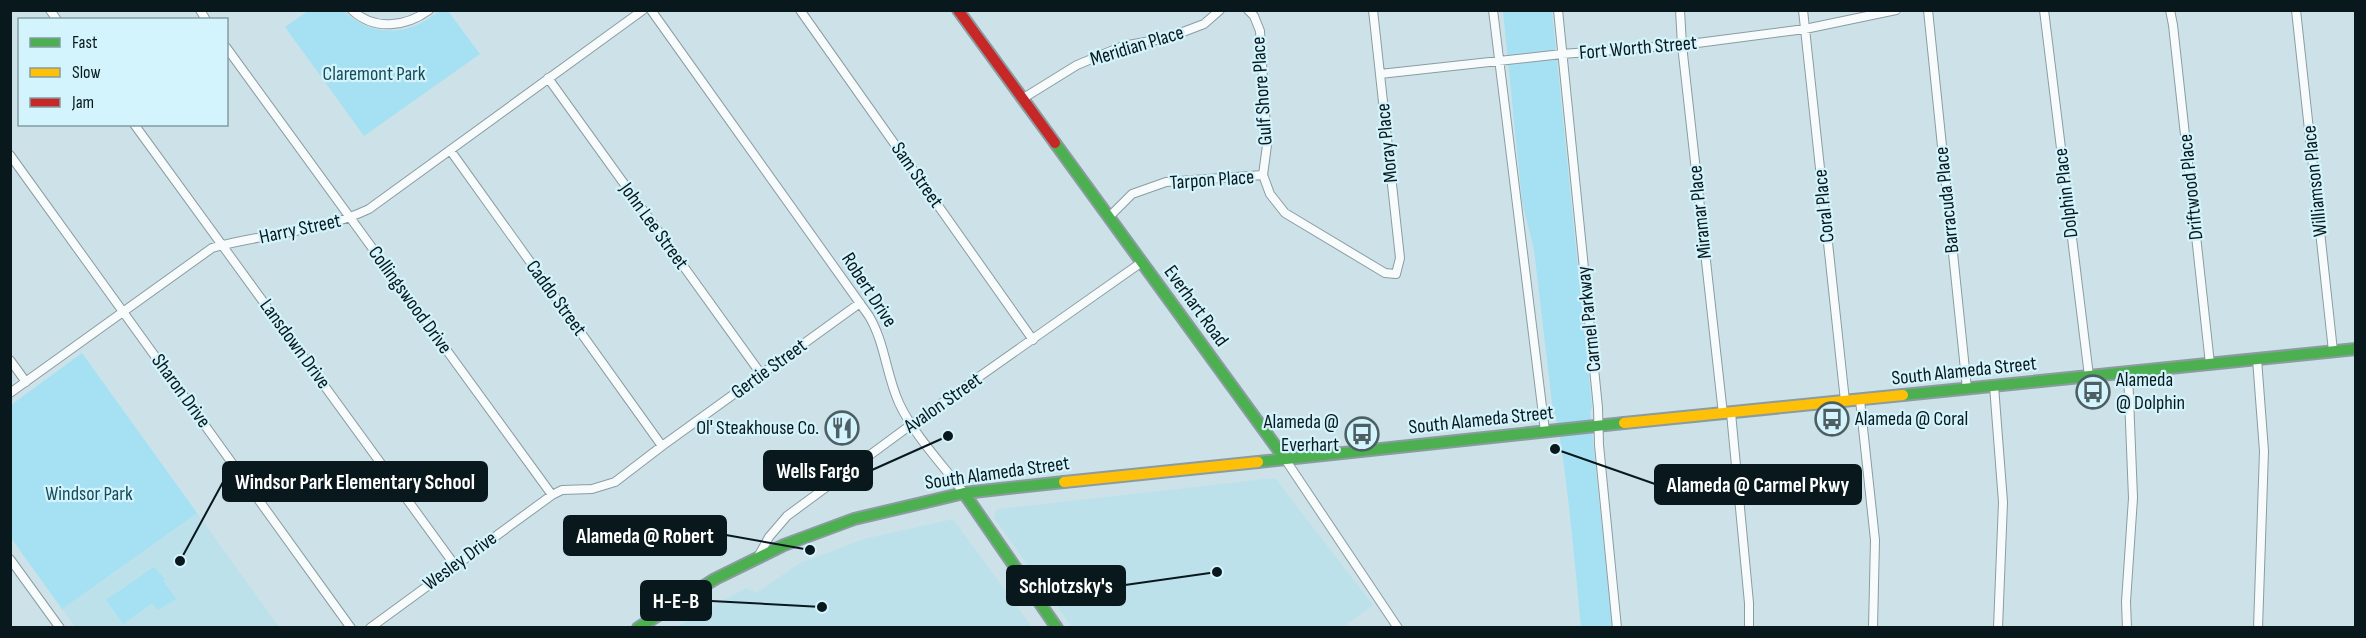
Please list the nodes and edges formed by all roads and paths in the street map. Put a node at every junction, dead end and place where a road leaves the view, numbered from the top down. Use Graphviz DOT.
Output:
graph roads {
  1 [pos="352,10"];
  2 [pos="429,10"];
  3 [pos="643,10"];
  4 [pos="651,10"];
  5 [pos="800,10"];
  6 [pos="958,10"];
  7 [pos="1220,10"];
  8 [pos="1248,10"];
  9 [pos="1373,10"];
  10 [pos="1493,10"];
  11 [pos="1558,10"];
  12 [pos="1680,10"];
  13 [pos="1803,10"];
  14 [pos="1896,10"];
  15 [pos="1928,10"];
  16 [pos="2044,10"];
  17 [pos="2170,10"];
  18 [pos="2296,10"];
  19 [pos="1805,29"];
  20 [pos="1682,45"];
  21 [pos="228,50"];
  22 [pos="1562,54"];
  23 [pos="1498,62"];
  24 [pos="1380,74"];
  25 [pos="548,78"];
  26 [pos="1023,99"];
  27 [pos="135,126"];
  28 [pos="450,150"];
  29 [pos="10,155"];
  30 [pos="1263,175"];
  31 [pos="1109,217"];
  32 [pos="351,218"];
  33 [pos="223,245"];
  34 [pos="1142,262"];
  35 [pos="1396,274"];
  36 [pos="860,303"];
  37 [pos="124,311"];
  38 [pos="1033,340"];
  39 [pos="2355,349"];
  40 [pos="2333,351"];
  41 [pos="2257,359"];
  42 [pos="10,360"];
  43 [pos="2210,364"];
  44 [pos="2128,372"];
  45 [pos="760,374"];
  46 [pos="2089,376"];
  47 [pos="26,382"];
  48 [pos="1994,386"];
  49 [pos="1967,389"];
  50 [pos="10,393"];
  51 [pos="1860,400"];
  52 [pos="1845,401"];
  53 [pos="1727,413"];
  54 [pos="912,424"];
  55 [pos="1598,426"];
  56 [pos="1545,431"];
  57 [pos="662,446"];
  58 [pos="1285,459"];
  59 [pos="964,492"];
  60 [pos="552,495"];
  61 [pos="758,557"];
  62 [pos="10,559"];
  63 [pos="454,564"];
  64 [pos="60,627"];
  65 [pos="351,627"];
  66 [pos="370,627"];
  67 [pos="638,627"];
  68 [pos="1057,627"];
  69 [pos="1398,627"];
  70 [pos="1617,627"];
  71 [pos="1749,627"];
  72 [pos="1873,627"];
  73 [pos="1998,627"];
  74 [pos="2127,627"];
  75 [pos="2258,627"];
  1 -- 2 [label="street"];
  3 -- 25 [label="street, Harry Street"];
  4 -- 36 [label="street, Robert Drive"];
  5 -- 38 [label="street, Sam Street"];
  6 -- 26 [label="main road, Everhart Road"];
  7 -- 26 [label="street, Meridian Place"];
  8 -- 30 [label="street, Gulf Shore Place"];
  9 -- 24 [label="street, Moray Place"];
  10 -- 23 [label="street"];
  11 -- 22 [label="street, Carmel Parkway"];
  12 -- 20 [label="street, Miramar Place"];
  13 -- 19 [label="street, Coral Place"];
  14 -- 19 [label="street, Fort Worth Street"];
  15 -- 49 [label="street, Barracuda Place"];
  16 -- 46 [label="street, Dolphin Place"];
  17 -- 43 [label="street, Driftwood Place"];
  18 -- 40 [label="street, Williamson Place"];
  19 -- 20 [label="street, Fort Worth Street"];
  19 -- 52 [label="street, Coral Place"];
  20 -- 22 [label="street, Fort Worth Street"];
  20 -- 53 [label="street, Miramar Place"];
  21 -- 32 [label="street, Collingswood Drive"];
  22 -- 23 [label="street, Fort Worth Street"];
  22 -- 55 [label="street, Carmel Parkway"];
  23 -- 24 [label="street, Fort Worth Street"];
  23 -- 56 [label="street"];
  24 -- 35 [label="street, Moray Place"];
  25 -- 28 [label="street, Harry Street"];
  25 -- 45 [label="street, John Lee Street"];
  26 -- 31 [label="main road, Everhart Road"];
  27 -- 33 [label="street, Lansdown Drive"];
  28 -- 32 [label="street, Harry Street"];
  28 -- 57 [label="street, Caddo Street"];
  29 -- 37 [label="street, Sharon Drive"];
  30 -- 31 [label="street, Tarpon Place"];
  30 -- 35 [label="street, Tarpon Place"];
  31 -- 34 [label="main road, Everhart Road"];
  32 -- 33 [label="street, Harry Street"];
  32 -- 60 [label="street, Collingswood Drive"];
  33 -- 37 [label="street, Harry Street"];
  33 -- 63 [label="street, Lansdown Drive"];
  34 -- 38 [label="street, Avalon Street"];
  34 -- 58 [label="main road, Everhart Road"];
  36 -- 45 [label="street, Gertie Street"];
  36 -- 54 [label="street, Robert Drive"];
  37 -- 47 [label="street, Harry Street"];
  37 -- 65 [label="street, Sharon Drive"];
  38 -- 54 [label="street, Avalon Street"];
  39 -- 40 [label="main road, South Alameda Street"];
  40 -- 41 [label="main road, South Alameda Street"];
  41 -- 43 [label="main road, South Alameda Street"];
  41 -- 75 [label="street"];
  42 -- 47 [label="street"];
  43 -- 44 [label="main road, South Alameda Street"];
  44 -- 46 [label="main road, South Alameda Street"];
  44 -- 74 [label="street"];
  45 -- 57 [label="street, Gertie Street"];
  46 -- 48 [label="main road, South Alameda Street"];
  47 -- 50 [label="street, Harry Street"];
  48 -- 49 [label="main road, South Alameda Street"];
  48 -- 73 [label="street"];
  49 -- 51 [label="main road, South Alameda Street"];
  51 -- 52 [label="main road, South Alameda Street"];
  51 -- 72 [label="street"];
  52 -- 53 [label="main road, South Alameda Street"];
  53 -- 55 [label="main road, South Alameda Street"];
  53 -- 71 [label="street, Miramar Place"];
  54 -- 59 [label="street, Robert Drive"];
  54 -- 61 [label="street, Avalon Street"];
  55 -- 56 [label="main road, South Alameda Street"];
  55 -- 70 [label="street, Carmel Parkway"];
  56 -- 58 [label="main road, South Alameda Street"];
  57 -- 60 [label="street, Gertie Street"];
  58 -- 59 [label="main road, South Alameda Street"];
  58 -- 69 [label="street, Everhart Road"];
  59 -- 61 [label="main road, South Alameda Street"];
  59 -- 68 [label="main road, Robert Drive"];
  60 -- 63 [label="street, Wesley Drive"];
  61 -- 67 [label="main road, South Alameda Street"];
  62 -- 64 [label="street"];
  63 -- 66 [label="street, Wesley Drive"];
}
